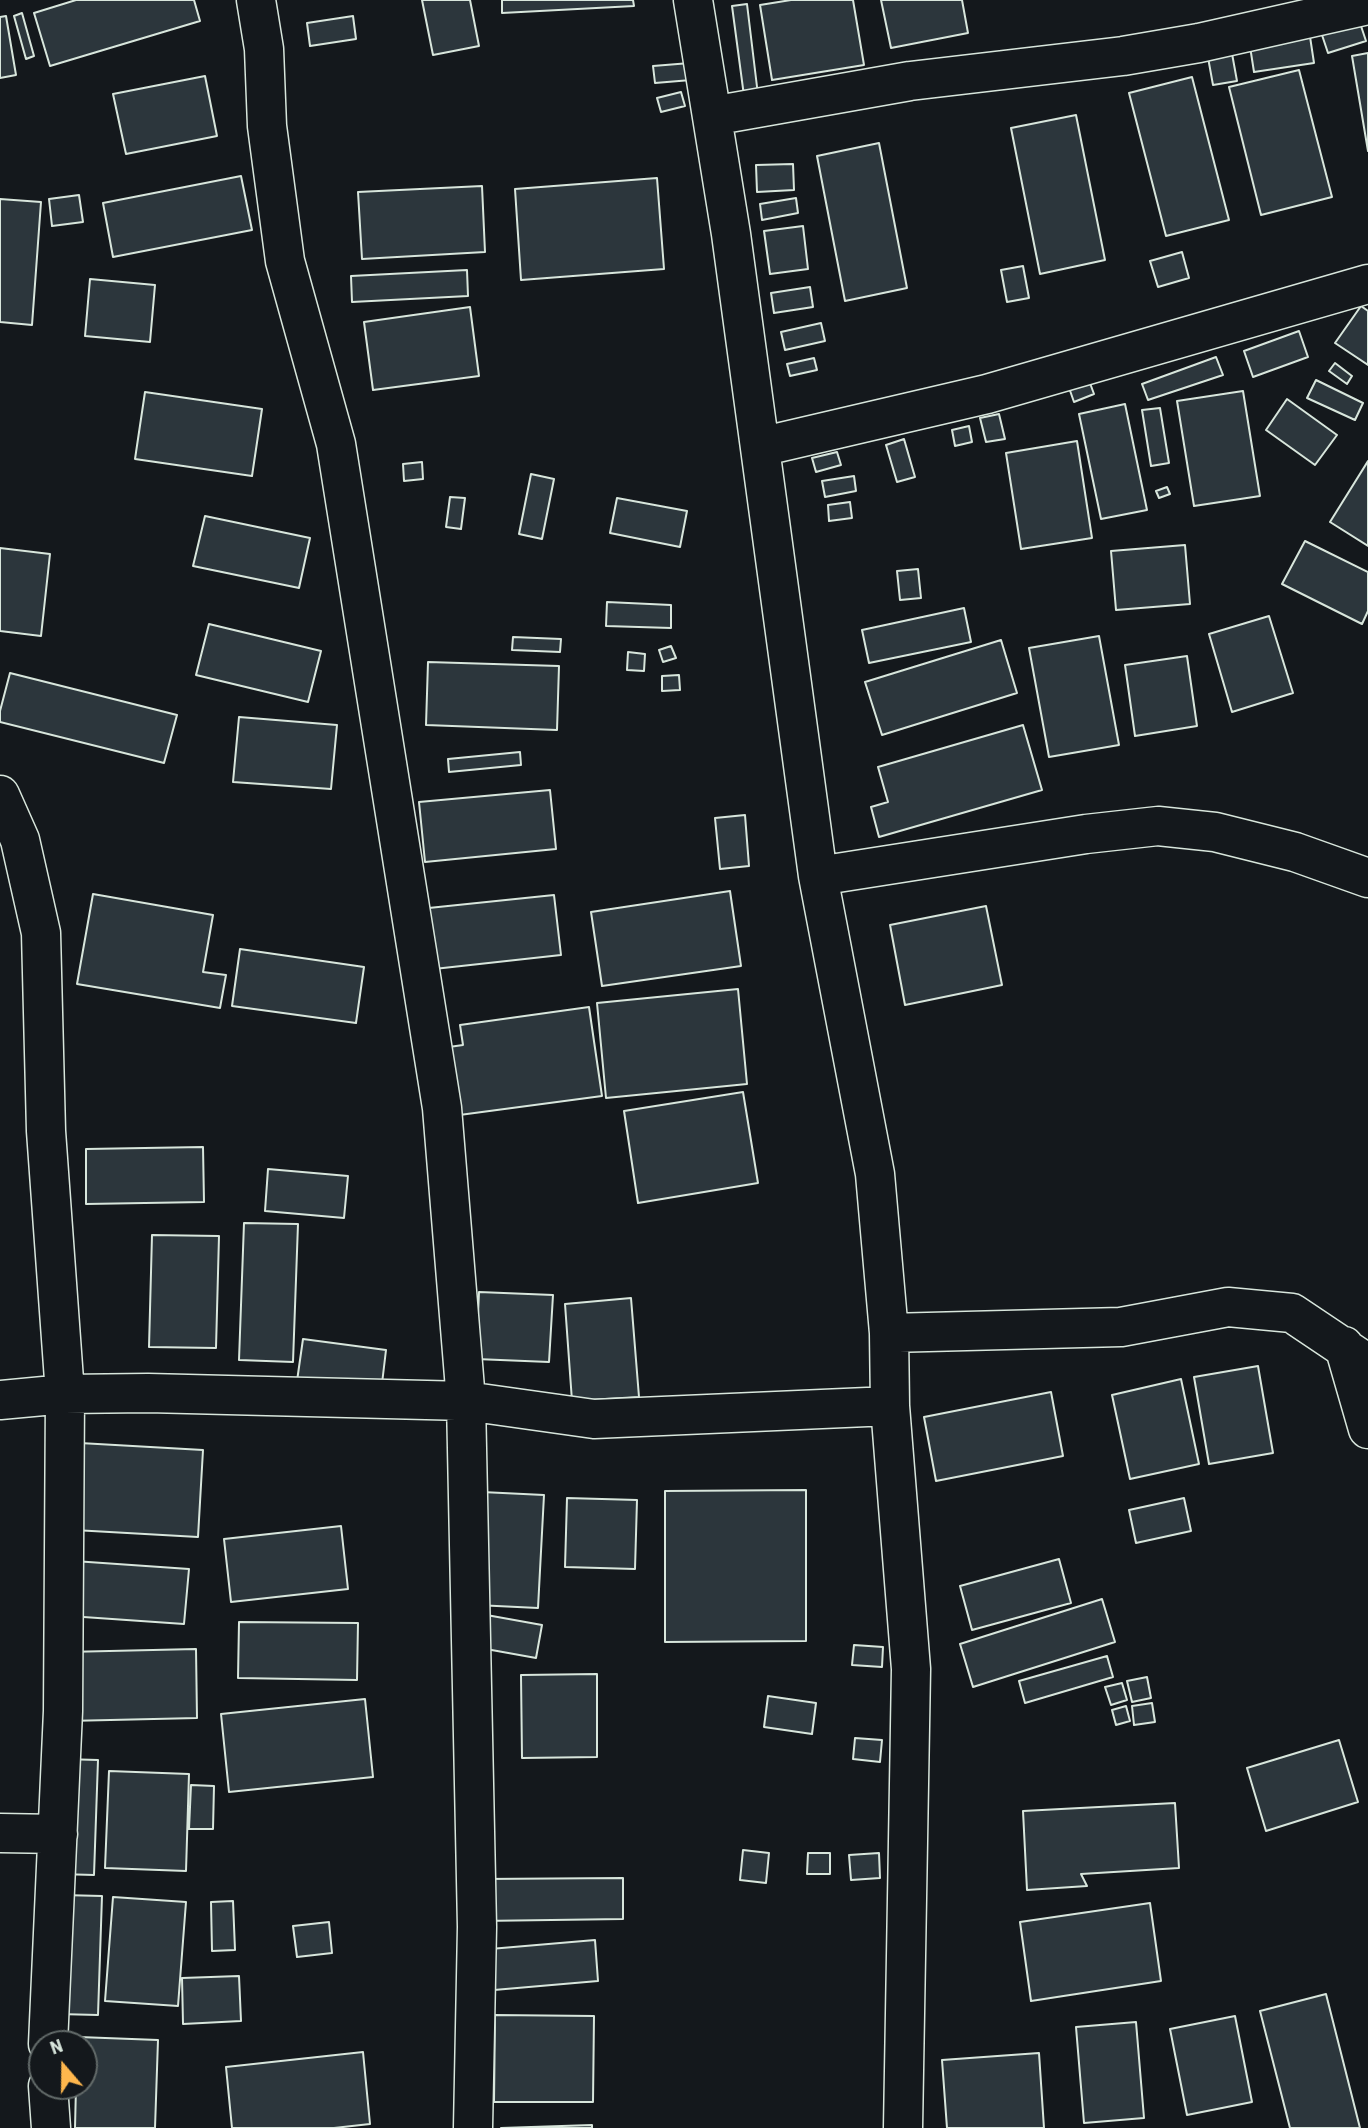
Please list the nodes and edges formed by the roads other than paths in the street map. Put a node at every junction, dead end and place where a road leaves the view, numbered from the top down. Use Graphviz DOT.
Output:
graph roads {
  1 [pos="256,0"];
  2 [pos="694,0"];
  3 [pos="1368,5"];
  4 [pos="712,116"];
  5 [pos="1368,284"];
  6 [pos="760,447"];
  7 [pos="0,795"];
  8 [pos="818,876"];
  9 [pos="1368,878"];
  10 [pos="889,1333"];
  11 [pos="1356,1355"];
  12 [pos="65,1394"];
  13 [pos="0,1400"];
  14 [pos="466,1401"];
  15 [pos="890,1406"];
  16 [pos="1368,1429"];
  17 [pos="0,1833"];
  18 [pos="58,1835"];
  19 [pos="49,2030"];
  20 [pos="49,2100"];
  21 [pos="51,2128"];
  22 [pos="473,2128"];
  23 [pos="903,2128"];
  1 -- 14 [label="street"];
  2 -- 4 [label="street"];
  3 -- 4 [label="street"];
  4 -- 6 [label="street"];
  5 -- 6 [label="street"];
  6 -- 8 [label="street"];
  7 -- 12 [label="street"];
  8 -- 9 [label="street"];
  8 -- 10 [label="street"];
  10 -- 11 [label="street"];
  10 -- 15 [label="street"];
  11 -- 16 [label="street"];
  12 -- 13 [label="street"];
  12 -- 14 [label="street"];
  12 -- 18 [label="street"];
  14 -- 15 [label="street"];
  14 -- 22 [label="street"];
  15 -- 23 [label="street"];
  17 -- 18 [label="street"];
  18 -- 19 [label="street"];
  20 -- 21 [label="street"];
}
